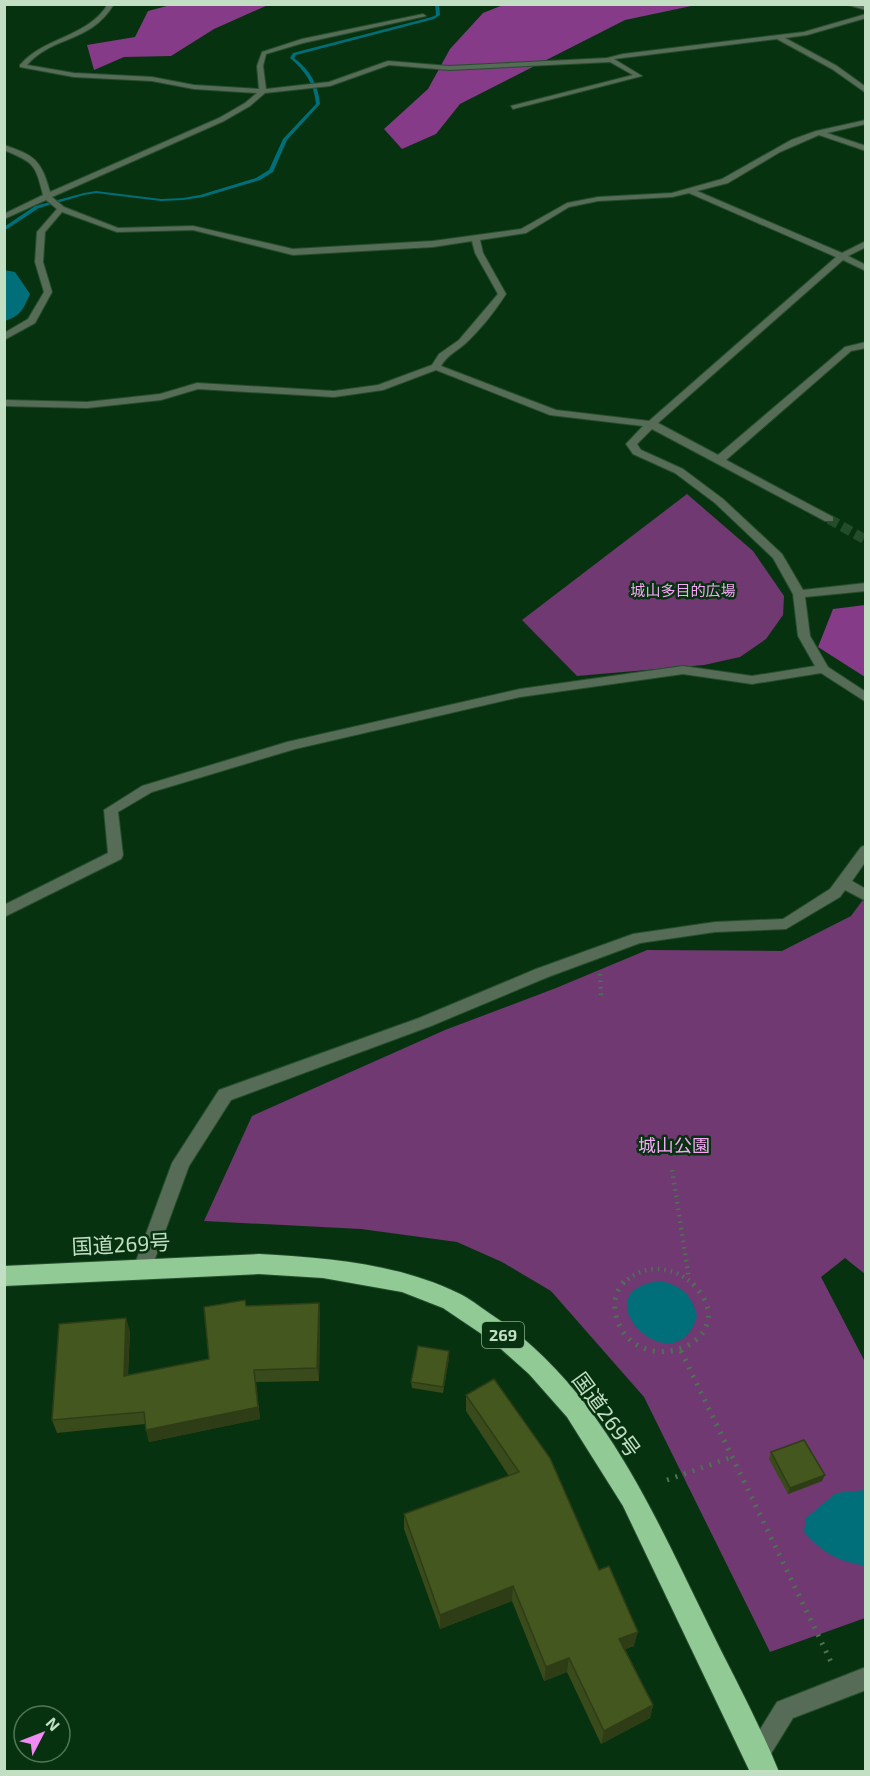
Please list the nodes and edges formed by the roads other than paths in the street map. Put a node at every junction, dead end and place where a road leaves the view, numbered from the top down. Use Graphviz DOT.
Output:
graph roads {
  1 [pos="111,4"];
  2 [pos="850,4"];
  3 [pos="866,8"];
  4 [pos="423,16"];
  5 [pos="866,16"];
  6 [pos="778,37"];
  7 [pos="611,60"];
  8 [pos="263,91"];
  9 [pos="866,91"];
  10 [pos="513,107"];
  11 [pos="866,122"];
  12 [pos="819,133"];
  13 [pos="4,147"];
  14 [pos="866,149"];
  15 [pos="691,191"];
  16 [pos="47,196"];
  17 [pos="61,208"];
  18 [pos="4,218"];
  19 [pos="476,238"];
  20 [pos="866,243"];
  21 [pos="842,256"];
  22 [pos="866,269"];
  23 [pos="4,337"];
  24 [pos="866,345"];
  25 [pos="436,367"];
  26 [pos="4,403"];
  27 [pos="651,424"];
  28 [pos="719,460"];
  29 [pos="829,519"];
  30 [pos="866,587"];
  31 [pos="799,594"];
  32 [pos="823,669"];
  33 [pos="866,698"];
  34 [pos="866,850"];
  35 [pos="843,882"];
  36 [pos="866,896"];
  37 [pos="4,912"];
  38 [pos="142,1269"];
  39 [pos="4,1276"];
  40 [pos="866,1678"];
  41 [pos="759,1765"];
  1 -- 8 [label="street"];
  2 -- 3 [label="street"];
  4 -- 8 [label="street"];
  5 -- 6 [label="street"];
  6 -- 7 [label="street"];
  6 -- 9 [label="street"];
  7 -- 8 [label="street"];
  7 -- 10 [label="street"];
  8 -- 16 [label="street"];
  11 -- 12 [label="street"];
  12 -- 14 [label="street"];
  12 -- 15 [label="street"];
  13 -- 16 [label="street"];
  15 -- 19 [label="street"];
  15 -- 21 [label="street"];
  16 -- 17 [label="street"];
  16 -- 18 [label="street"];
  17 -- 19 [label="street"];
  17 -- 23 [label="street"];
  19 -- 25 [label="street"];
  20 -- 21 [label="street"];
  21 -- 22 [label="street"];
  21 -- 27 [label="street"];
  24 -- 28 [label="street"];
  25 -- 26 [label="street"];
  25 -- 27 [label="street"];
  27 -- 28 [label="street"];
  27 -- 31 [label="street"];
  28 -- 29 [label="street"];
  30 -- 31 [label="street"];
  31 -- 32 [label="street"];
  32 -- 33 [label="street"];
  32 -- 37 [label="street"];
  34 -- 35 [label="street"];
  35 -- 36 [label="street"];
  35 -- 38 [label="street"];
  38 -- 39 [label="highway, 国道269号 / 269"];
  38 -- 41 [label="highway, 国道269号 / 269"];
  40 -- 41 [label="street"];
}
